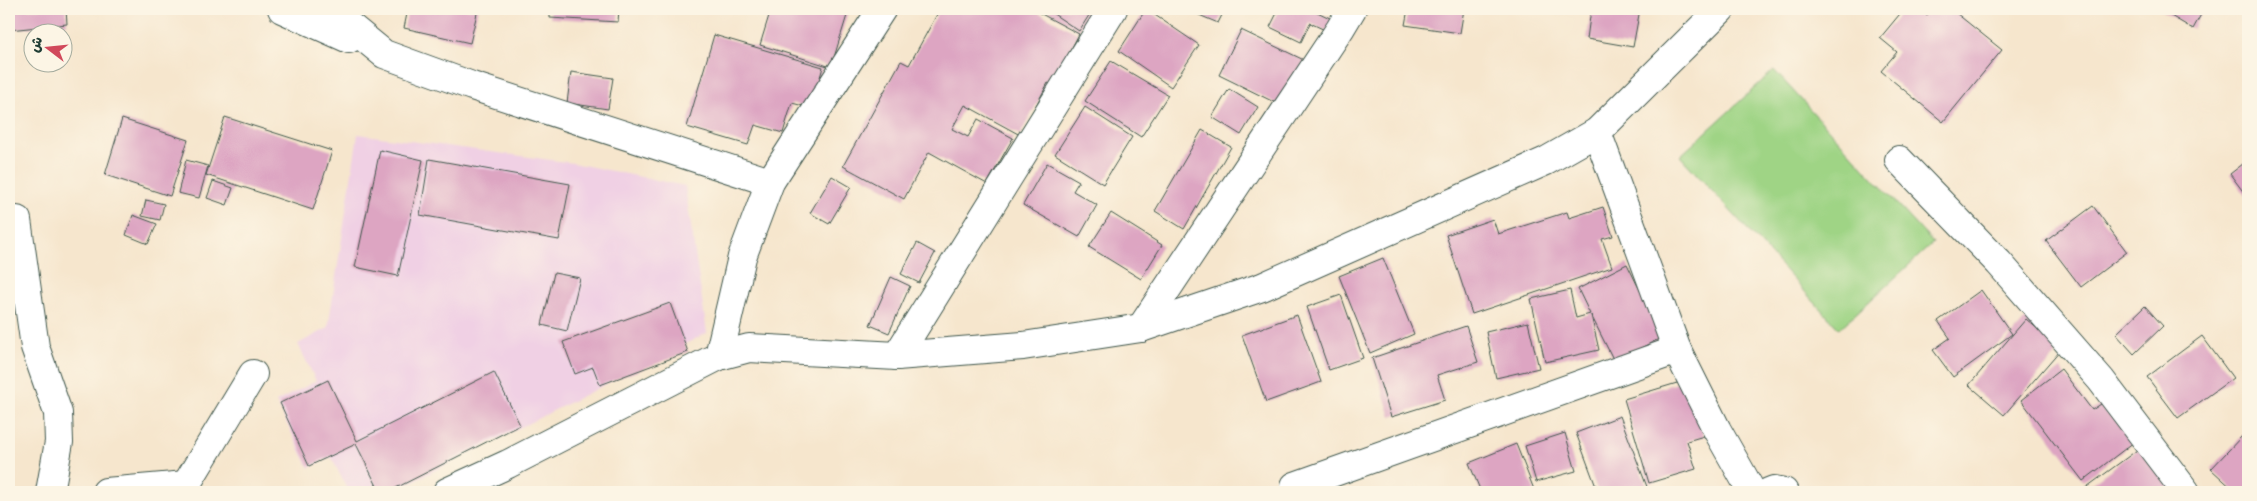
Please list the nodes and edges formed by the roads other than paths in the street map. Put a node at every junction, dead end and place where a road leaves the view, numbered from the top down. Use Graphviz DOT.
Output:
graph roads {
  1 [pos="282,9"];
  2 [pos="329,9"];
  3 [pos="882,9"];
  4 [pos="1113,9"];
  5 [pos="1352,9"];
  6 [pos="1721,9"];
  7 [pos="384,54"];
  8 [pos="1597,132"];
  9 [pos="1899,160"];
  10 [pos="770,182"];
  11 [pos="17,220"];
  12 [pos="1141,328"];
  13 [pos="1677,350"];
  14 [pos="719,356"];
  15 [pos="897,356"];
  16 [pos="252,374"];
  17 [pos="1295,486"];
  18 [pos="182,489"];
  19 [pos="50,492"];
  20 [pos="106,492"];
  21 [pos="448,492"];
  22 [pos="1752,492"];
  23 [pos="1769,492"];
  24 [pos="1784,492"];
  25 [pos="2186,492"];
  1 -- 7 [label="street"];
  2 -- 7 [label="street"];
  3 -- 10 [label="street"];
  4 -- 15 [label="street"];
  5 -- 12 [label="street"];
  6 -- 8 [label="street"];
  7 -- 10 [label="street"];
  8 -- 12 [label="street"];
  8 -- 13 [label="street"];
  9 -- 25 [label="street"];
  10 -- 14 [label="street"];
  11 -- 19 [label="street"];
  12 -- 15 [label="street"];
  13 -- 17 [label="street"];
  13 -- 22 [label="street"];
  14 -- 15 [label="street"];
  14 -- 21 [label="street"];
  16 -- 18 [label="street"];
  18 -- 20 [label="street"];
  23 -- 24 [label="street"];
}
